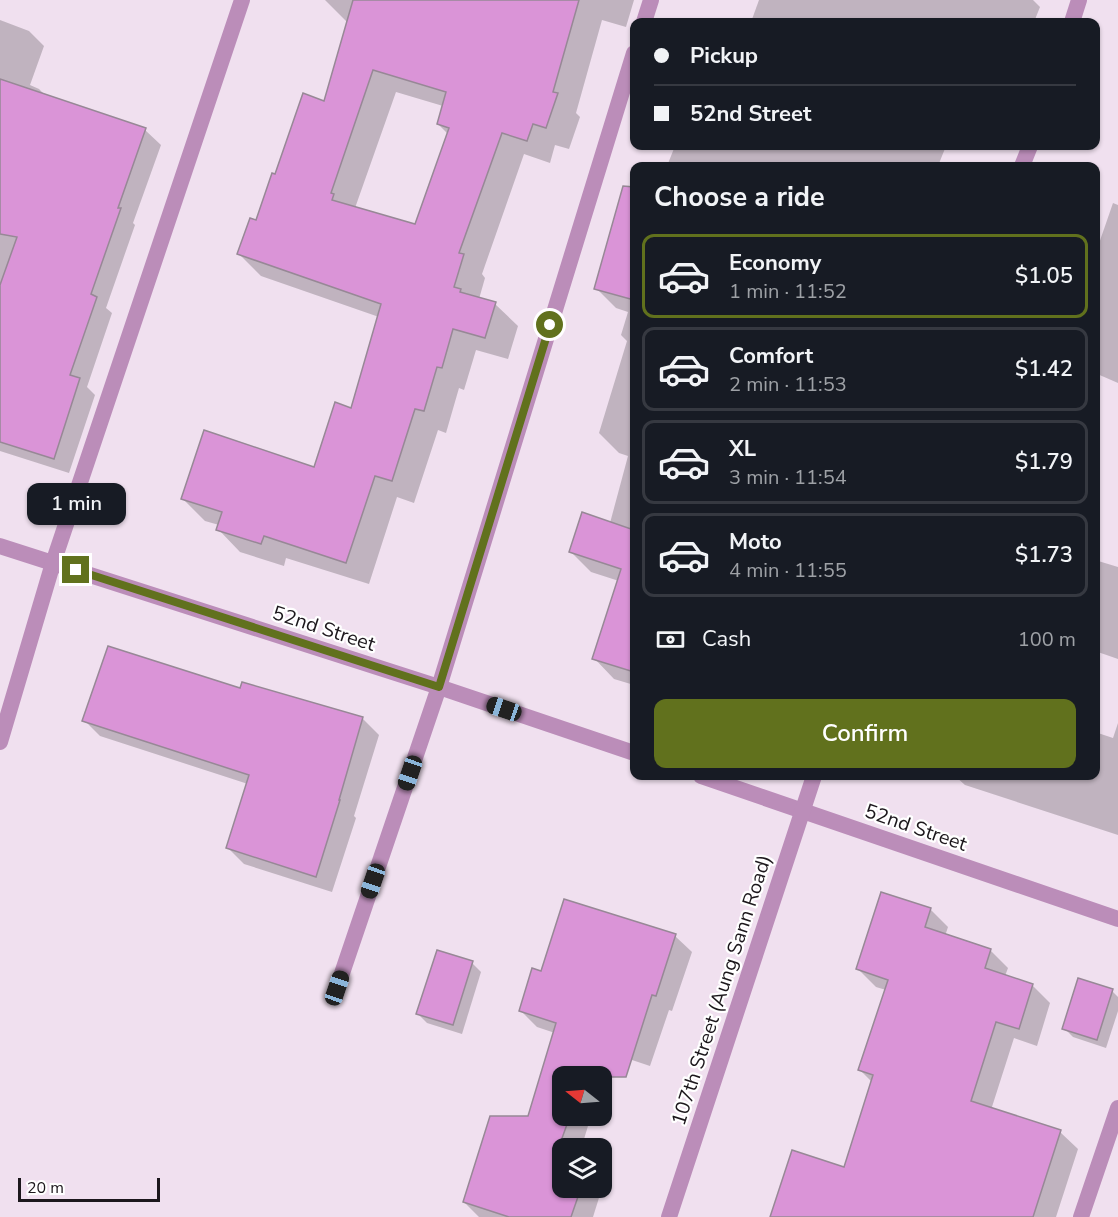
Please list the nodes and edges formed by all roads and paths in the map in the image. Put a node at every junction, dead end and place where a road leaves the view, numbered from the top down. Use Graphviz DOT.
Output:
graph roads {
  1 [pos="242,0"];
  2 [pos="651,0"];
  3 [pos="1079,0"];
  4 [pos="645,18"];
  5 [pos="1073,18"];
  6 [pos="630,66"];
  7 [pos="0,546"];
  8 [pos="53,563"];
  9 [pos="439,687"];
  10 [pos="0,742"];
  11 [pos="630,752"];
  12 [pos="712,780"];
  13 [pos="813,780"];
  14 [pos="803,810"];
  15 [pos="1118,919"];
  16 [pos="337,988"];
  17 [pos="1118,1108"];
  18 [pos="669,1217"];
  19 [pos="1081,1217"];
  1 -- 8 [label="street"];
  2 -- 4 [label="street"];
  3 -- 5 [label="street"];
  6 -- 9 [label="street"];
  7 -- 8 [label="street, 52nd Street"];
  8 -- 9 [label="street, 52nd Street"];
  8 -- 10 [label="street"];
  9 -- 11 [label="street, 52nd Street"];
  9 -- 16 [label="street"];
  12 -- 14 [label="street, 52nd Street"];
  13 -- 14 [label="street, 107th Street (Aung Sann Road)"];
  14 -- 15 [label="street, 52nd Street"];
  14 -- 18 [label="street, 107th Street (Aung Sann Road)"];
  17 -- 19 [label="street"];
}
